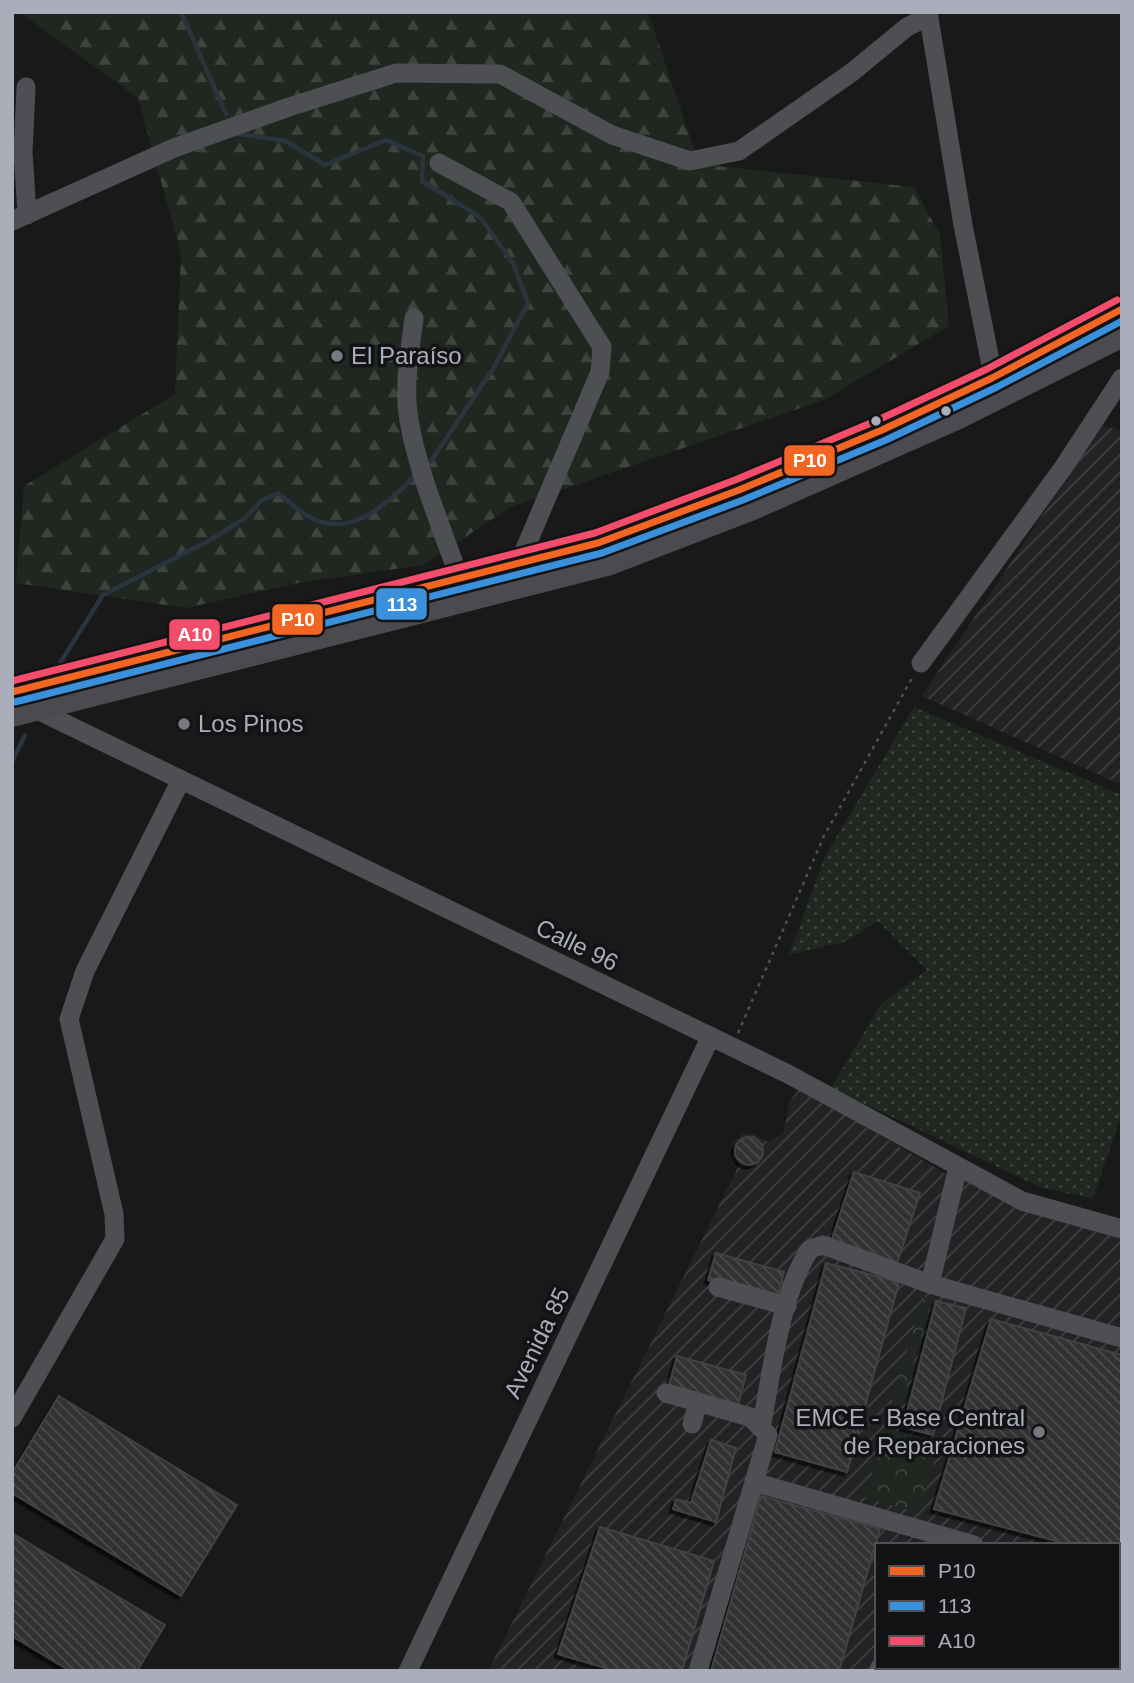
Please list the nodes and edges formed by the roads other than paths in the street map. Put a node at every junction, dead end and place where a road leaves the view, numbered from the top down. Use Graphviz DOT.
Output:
graph roads {
  1 [pos="928,14"];
  2 [pos="26,88"];
  3 [pos="439,163"];
  4 [pos="19,218"];
  5 [pos="1122,309"];
  6 [pos="414,318"];
  7 [pos="1122,334"];
  8 [pos="1122,378"];
  9 [pos="995,388"];
  10 [pos="1116,398"];
  11 [pos="519,563"];
  12 [pos="459,578"];
  13 [pos="921,663"];
  14 [pos="12,692"];
  15 [pos="20,707"];
  16 [pos="181,780"];
  17 [pos="711,1036"];
  18 [pos="958,1167"];
  19 [pos="1122,1229"];
  20 [pos="930,1284"];
  21 [pos="718,1287"];
  22 [pos="787,1306"];
  23 [pos="1122,1338"];
  24 [pos="666,1393"];
  25 [pos="698,1402"];
  26 [pos="12,1418"];
  27 [pos="692,1424"];
  28 [pos="761,1428"];
  29 [pos="754,1482"];
  30 [pos="912,1536"];
  31 [pos="960,1543"];
  32 [pos="408,1671"];
  33 [pos="698,1671"];
  1 -- 4 [label="street"];
  1 -- 9 [label="street"];
  2 -- 4 [label="street"];
  3 -- 11 [label="street"];
  5 -- 9 [label="highway"];
  6 -- 12 [label="street"];
  7 -- 9 [label="highway"];
  8 -- 10 [label="street"];
  9 -- 11 [label="highway"];
  9 -- 15 [label="highway"];
  10 -- 13 [label="street"];
  11 -- 12 [label="highway"];
  12 -- 14 [label="highway"];
  15 -- 16 [label="street, Calle 96"];
  16 -- 17 [label="street, Calle 96"];
  16 -- 26 [label="street"];
  17 -- 18 [label="street, Calle 96"];
  17 -- 32 [label="street, Avenida 85"];
  18 -- 19 [label="street, Calle 96"];
  18 -- 20 [label="street"];
  20 -- 22 [label="street"];
  20 -- 23 [label="street"];
  21 -- 22 [label="street"];
  22 -- 28 [label="street"];
  24 -- 25 [label="street"];
  25 -- 27 [label="street"];
  25 -- 28 [label="street"];
  28 -- 29 [label="street"];
  29 -- 30 [label="street"];
  29 -- 33 [label="street"];
  30 -- 31 [label="street"];
}
